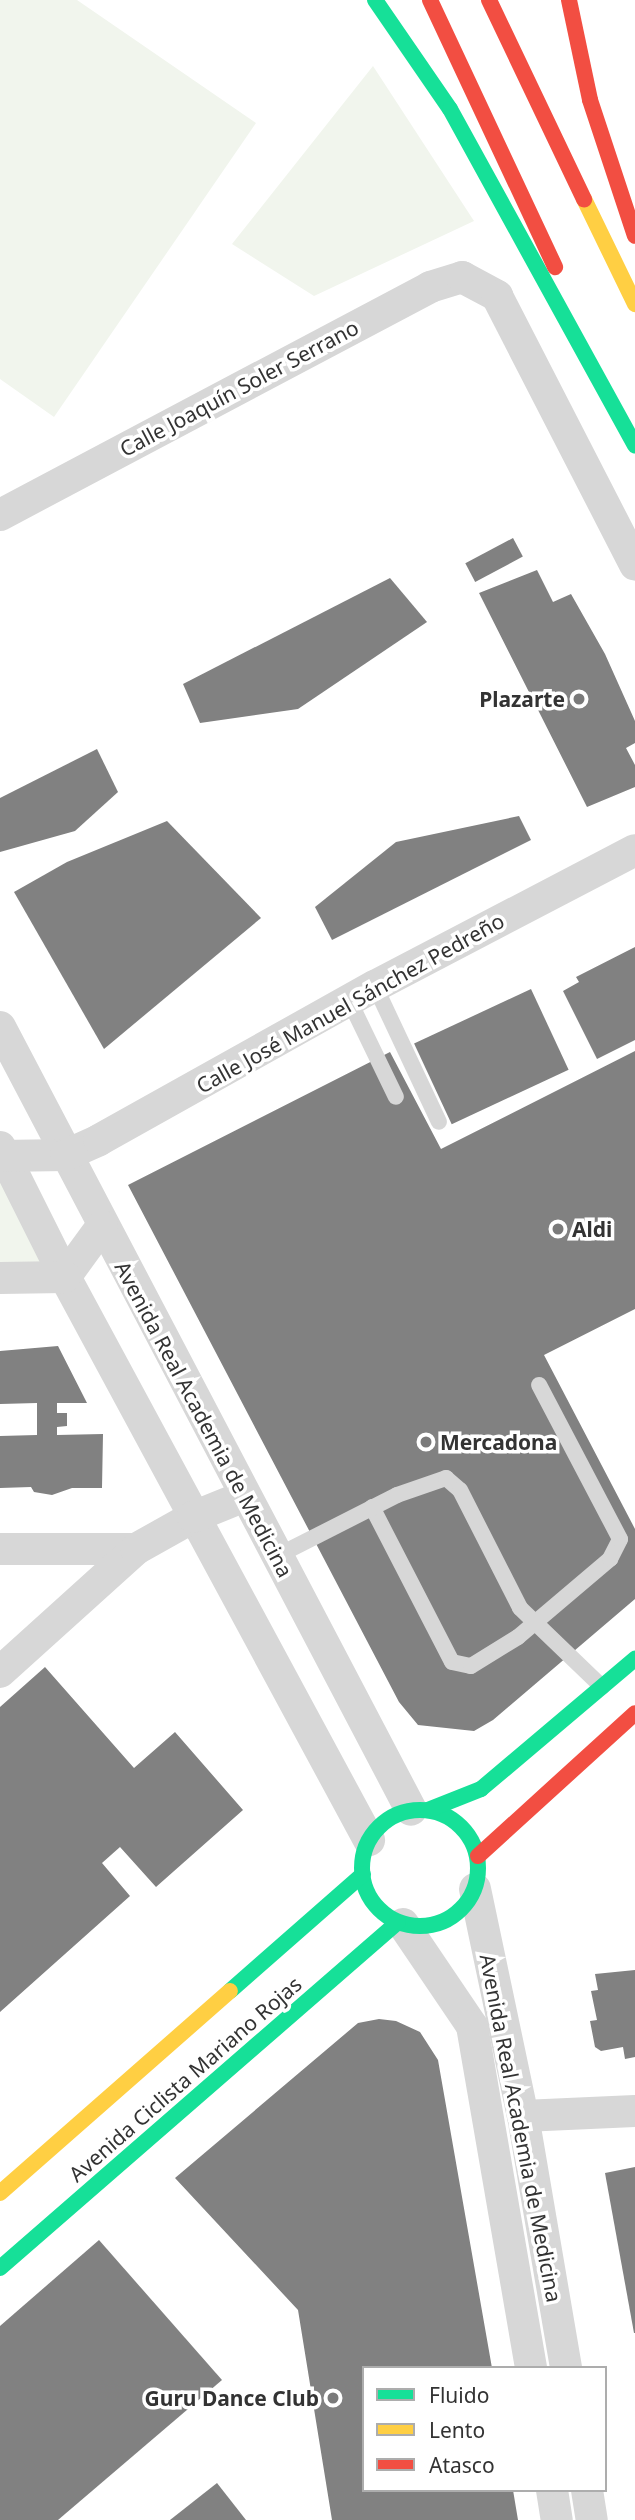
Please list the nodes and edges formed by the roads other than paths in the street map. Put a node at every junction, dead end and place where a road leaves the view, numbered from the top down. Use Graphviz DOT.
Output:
graph roads {
  1 [pos="375,0"];
  2 [pos="430,0"];
  3 [pos="489,0"];
  4 [pos="569,0"];
  5 [pos="635,236"];
  6 [pos="635,304"];
  7 [pos="635,437"];
  8 [pos="635,445"];
  9 [pos="0,514"];
  10 [pos="635,565"];
  11 [pos="635,850"];
  12 [pos="363,995"];
  13 [pos="0,1027"];
  14 [pos="396,1097"];
  15 [pos="439,1122"];
  16 [pos="2,1153"];
  17 [pos="66,1156"];
  18 [pos="102,1226"];
  19 [pos="65,1277"];
  20 [pos="0,1278"];
  21 [pos="540,1385"];
  22 [pos="245,1496"];
  23 [pos="372,1507"];
  24 [pos="193,1517"];
  25 [pos="0,1549"];
  26 [pos="136,1549"];
  27 [pos="277,1556"];
  28 [pos="532,1623"];
  29 [pos="635,1659"];
  30 [pos="0,1672"];
  31 [pos="602,1687"];
  32 [pos="635,1713"];
  33 [pos="419,1810"];
  34 [pos="369,1840"];
  35 [pos="478,1856"];
  36 [pos="363,1874"];
  37 [pos="475,1889"];
  38 [pos="401,1923"];
  39 [pos="485,2106"];
  40 [pos="635,2111"];
  41 [pos="523,2116"];
  42 [pos="0,2193"];
  43 [pos="0,2268"];
  44 [pos="531,2366"];
  45 [pos="566,2366"];
  46 [pos="552,2492"];
  47 [pos="587,2492"];
  48 [pos="557,2520"];
  49 [pos="592,2520"];
  1 -- 8 [label="main road"];
  2 -- 7 [label="main road"];
  3 -- 6 [label="main road"];
  4 -- 5 [label="main road"];
  9 -- 10 [label="street, Calle Joaquín Soler Serrano"];
  11 -- 12 [label="street, Calle José Manuel Sánchez Pedreño"];
  12 -- 14 [label="lane"];
  12 -- 15 [label="lane"];
  12 -- 17 [label="street, Calle José Manuel Sánchez Pedreño"];
  13 -- 17 [label="street, Avenida Real Academia de Medicina"];
  16 -- 17 [label="street"];
  16 -- 19 [label="street"];
  17 -- 18 [label="street, Avenida Real Academia de Medicina"];
  18 -- 19 [label="street"];
  18 -- 22 [label="street, Avenida Real Academia de Medicina"];
  19 -- 20 [label="street"];
  19 -- 24 [label="street"];
  21 -- 28 [label="lane"];
  22 -- 24 [label="street"];
  22 -- 27 [label="street, Avenida Real Academia de Medicina"];
  23 -- 27 [label="lane"];
  23 -- 28 [label="lane"];
  23 -- 28 [label="lane"];
  24 -- 26 [label="street"];
  24 -- 34 [label="street"];
  25 -- 26 [label="street"];
  26 -- 30 [label="street"];
  27 -- 33 [label="street, Avenida Real Academia de Medicina"];
  28 -- 31 [label="lane"];
  29 -- 31 [label="main road"];
  31 -- 33 [label="main road"];
  32 -- 35 [label="main road"];
  33 -- 34 [label="main road"];
  33 -- 35 [label="main road"];
  34 -- 36 [label="main road"];
  35 -- 37 [label="main road"];
  36 -- 38 [label="main road"];
  36 -- 42 [label="main road, Avenida Ciclista Mariano Rojas"];
  37 -- 38 [label="main road"];
  37 -- 41 [label="street, Avenida Real Academia de Medicina"];
  38 -- 39 [label="street, Avenida Real Academia de Medicina"];
  38 -- 43 [label="main road, Avenida Ciclista Mariano Rojas"];
  39 -- 41 [label="lane"];
  39 -- 44 [label="street, Avenida Real Academia de Medicina"];
  40 -- 41 [label="street"];
  41 -- 45 [label="street, Avenida Real Academia de Medicina"];
  46 -- 48 [label="street"];
  47 -- 49 [label="street"];
}
